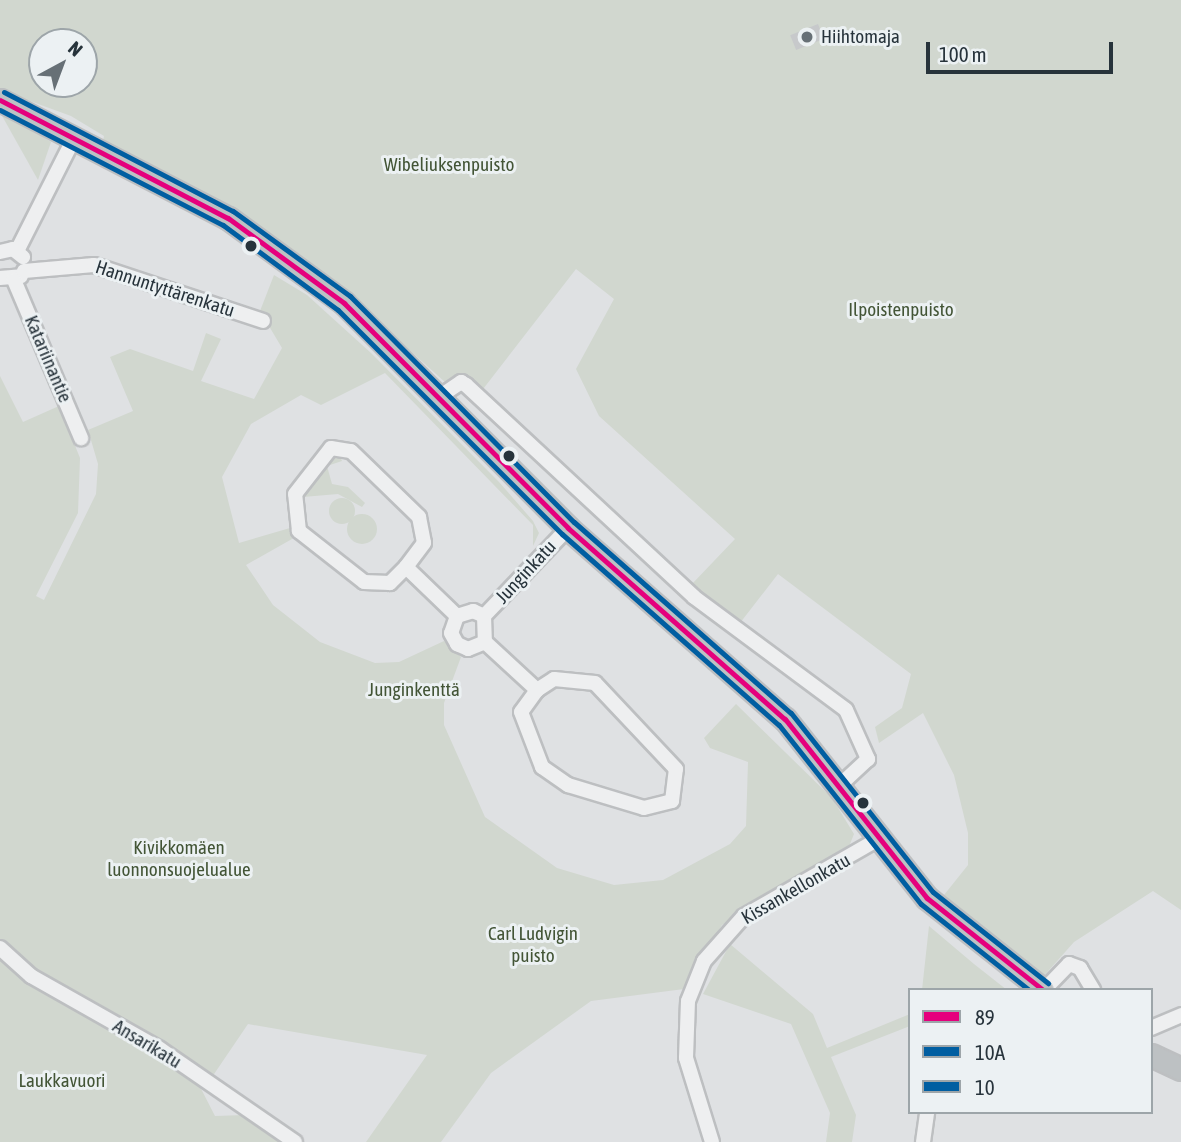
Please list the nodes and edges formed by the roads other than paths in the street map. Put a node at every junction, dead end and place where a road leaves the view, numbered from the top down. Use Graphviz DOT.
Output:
graph roads {
  1 [pos="0,100"];
  2 [pos="75,136"];
  3 [pos="17,251"];
  4 [pos="0,252"];
  5 [pos="13,276"];
  6 [pos="263,321"];
  7 [pos="439,397"];
  8 [pos="82,438"];
  9 [pos="568,528"];
  10 [pos="406,567"];
  11 [pos="457,616"];
  12 [pos="484,616"];
  13 [pos="485,642"];
  14 [pos="537,690"];
  15 [pos="841,785"];
  16 [pos="880,838"];
  17 [pos="0,948"];
  18 [pos="1040,988"];
  19 [pos="1045,988"];
  20 [pos="1092,988"];
  21 [pos="1181,1015"];
  22 [pos="1153,1027"];
  23 [pos="1153,1056"];
  24 [pos="1181,1069"];
  25 [pos="926,1114"];
  26 [pos="295,1142"];
  27 [pos="712,1142"];
  28 [pos="923,1142"];
  1 -- 2 [label="main road"];
  2 -- 3 [label="street"];
  2 -- 7 [label="main road"];
  3 -- 4 [label="street"];
  3 -- 5 [label="street, Katariinantie"];
  5 -- 6 [label="street, Hannuntyttärenkatu"];
  5 -- 8 [label="street, Katariinantie"];
  7 -- 9 [label="main road"];
  7 -- 15 [label="street"];
  9 -- 12 [label="street, Junginkatu"];
  9 -- 15 [label="main road"];
  10 -- 10 [label="street"];
  10 -- 11 [label="street"];
  11 -- 12 [label="street"];
  11 -- 13 [label="street"];
  12 -- 13 [label="street"];
  13 -- 14 [label="street"];
  14 -- 14 [label="street"];
  15 -- 16 [label="main road"];
  16 -- 18 [label="main road"];
  16 -- 27 [label="street, Kissankellonkatu"];
  17 -- 26 [label="street, Ansarikatu"];
  19 -- 20 [label="street"];
  21 -- 22 [label="street"];
  23 -- 24 [label="main road"];
  25 -- 28 [label="street"];
}
